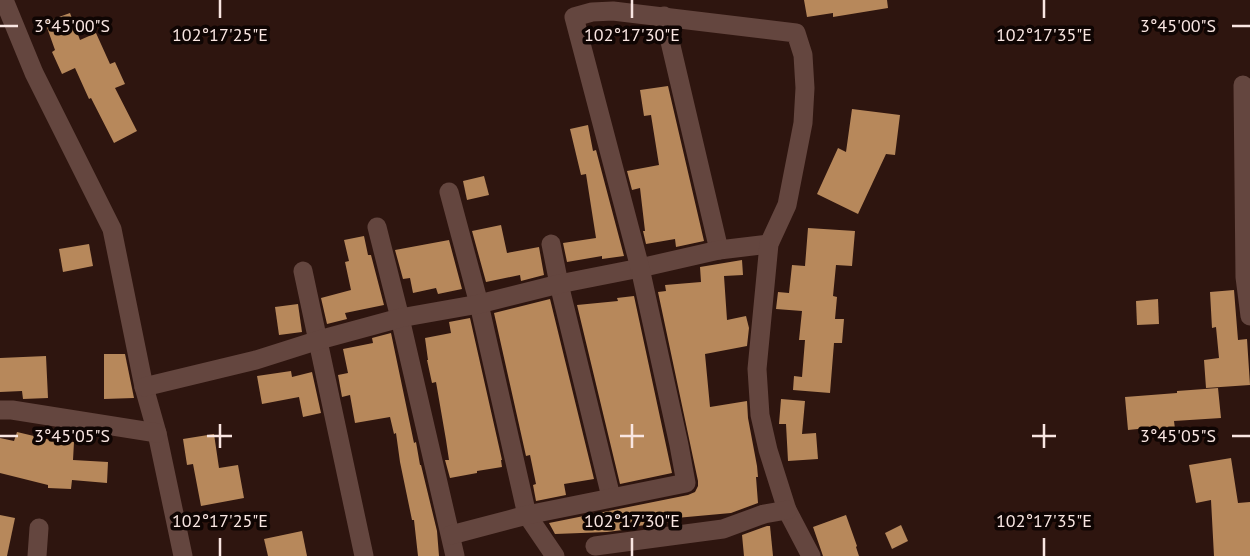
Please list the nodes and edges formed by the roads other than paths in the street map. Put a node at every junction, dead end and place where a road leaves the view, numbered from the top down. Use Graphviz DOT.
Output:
graph roads {
  1 [pos="4,0"];
  2 [pos="664,16"];
  3 [pos="1243,85"];
  4 [pos="449,191"];
  5 [pos="377,227"];
  6 [pos="551,244"];
  7 [pos="769,244"];
  8 [pos="719,250"];
  9 [pos="640,268"];
  10 [pos="303,271"];
  11 [pos="1248,277"];
  12 [pos="559,284"];
  13 [pos="479,304"];
  14 [pos="1250,316"];
  15 [pos="400,318"];
  16 [pos="319,340"];
  17 [pos="144,387"];
  18 [pos="0,410"];
  19 [pos="157,433"];
  20 [pos="611,497"];
  21 [pos="787,510"];
  22 [pos="527,515"];
  23 [pos="38,528"];
  24 [pos="450,535"];
  25 [pos="595,546"];
  26 [pos="37,556"];
  27 [pos="183,556"];
  28 [pos="364,556"];
  29 [pos="455,556"];
  30 [pos="555,556"];
  31 [pos="811,556"];
  1 -- 17 [label="street"];
  2 -- 7 [label="street"];
  2 -- 8 [label="street"];
  2 -- 9 [label="street"];
  3 -- 11 [label="street"];
  4 -- 13 [label="street"];
  5 -- 15 [label="street"];
  6 -- 12 [label="street"];
  7 -- 8 [label="street"];
  7 -- 21 [label="street"];
  8 -- 9 [label="street"];
  9 -- 12 [label="street"];
  9 -- 20 [label="street"];
  10 -- 16 [label="street"];
  11 -- 14 [label="street"];
  12 -- 13 [label="street"];
  12 -- 20 [label="street"];
  13 -- 15 [label="street"];
  13 -- 22 [label="street"];
  15 -- 16 [label="street"];
  15 -- 24 [label="street"];
  16 -- 17 [label="street"];
  16 -- 28 [label="street"];
  17 -- 19 [label="street"];
  18 -- 19 [label="street"];
  19 -- 27 [label="street"];
  20 -- 22 [label="street"];
  21 -- 25 [label="street"];
  21 -- 31 [label="street"];
  22 -- 24 [label="street"];
  22 -- 30 [label="street"];
  23 -- 26 [label="street"];
  24 -- 29 [label="street"];
}
